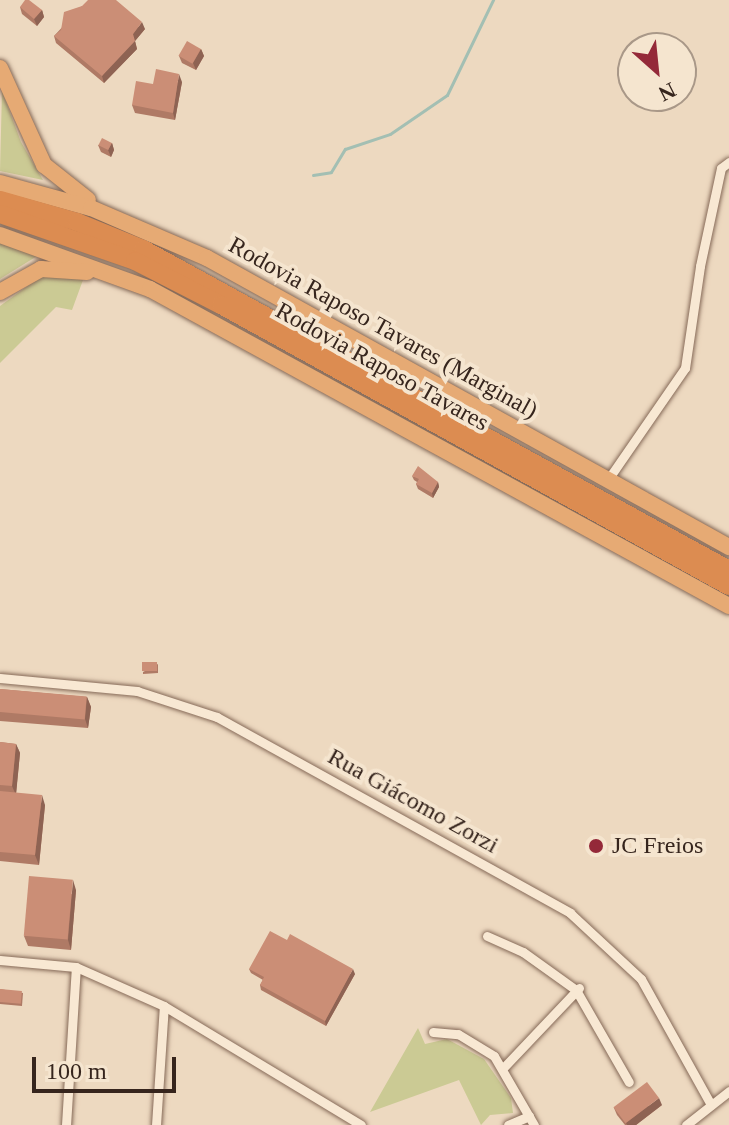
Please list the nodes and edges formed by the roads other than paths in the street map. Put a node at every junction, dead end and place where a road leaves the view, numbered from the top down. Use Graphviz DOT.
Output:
graph roads {
  1 [pos="0,68"];
  2 [pos="729,162"];
  3 [pos="0,183"];
  4 [pos="0,200"];
  5 [pos="0,214"];
  6 [pos="131,225"];
  7 [pos="0,235"];
  8 [pos="0,292"];
  9 [pos="162,295"];
  10 [pos="609,478"];
  11 [pos="729,547"];
  12 [pos="729,570"];
  13 [pos="729,586"];
  14 [pos="729,606"];
  15 [pos="0,678"];
  16 [pos="487,936"];
  17 [pos="0,960"];
  18 [pos="76,967"];
  19 [pos="578,989"];
  20 [pos="164,1006"];
  21 [pos="433,1032"];
  22 [pos="504,1067"];
  23 [pos="629,1082"];
  24 [pos="729,1091"];
  25 [pos="711,1105"];
  26 [pos="531,1121"];
  27 [pos="156,1122"];
  28 [pos="66,1125"];
  29 [pos="168,1125"];
  30 [pos="361,1125"];
  31 [pos="508,1125"];
  32 [pos="686,1125"];
  1 -- 6 [label="highway"];
  2 -- 10 [label="street"];
  3 -- 6 [label="highway, Rodovia Raposo Tavares (Marginal)"];
  4 -- 12 [label="highway, Rodovia Raposo Tavares"];
  5 -- 13 [label="highway, Rodovia Raposo Tavares"];
  6 -- 10 [label="highway, Rodovia Raposo Tavares (Marginal)"];
  7 -- 9 [label="highway, Rodovia Raposo Tavares"];
  8 -- 9 [label="highway"];
  9 -- 14 [label="highway, Rodovia Raposo Tavares"];
  10 -- 11 [label="highway, Rodovia Raposo Tavares (Marginal)"];
  15 -- 25 [label="street, Rua Giácomo Zorzi"];
  16 -- 19 [label="street"];
  17 -- 18 [label="street"];
  18 -- 20 [label="street"];
  18 -- 28 [label="street"];
  19 -- 22 [label="street"];
  19 -- 23 [label="street"];
  20 -- 27 [label="street"];
  20 -- 30 [label="street"];
  21 -- 22 [label="street"];
  22 -- 26 [label="street"];
  24 -- 25 [label="street"];
  25 -- 32 [label="street"];
  26 -- 31 [label="street"];
  27 -- 29 [label="street"];
}
